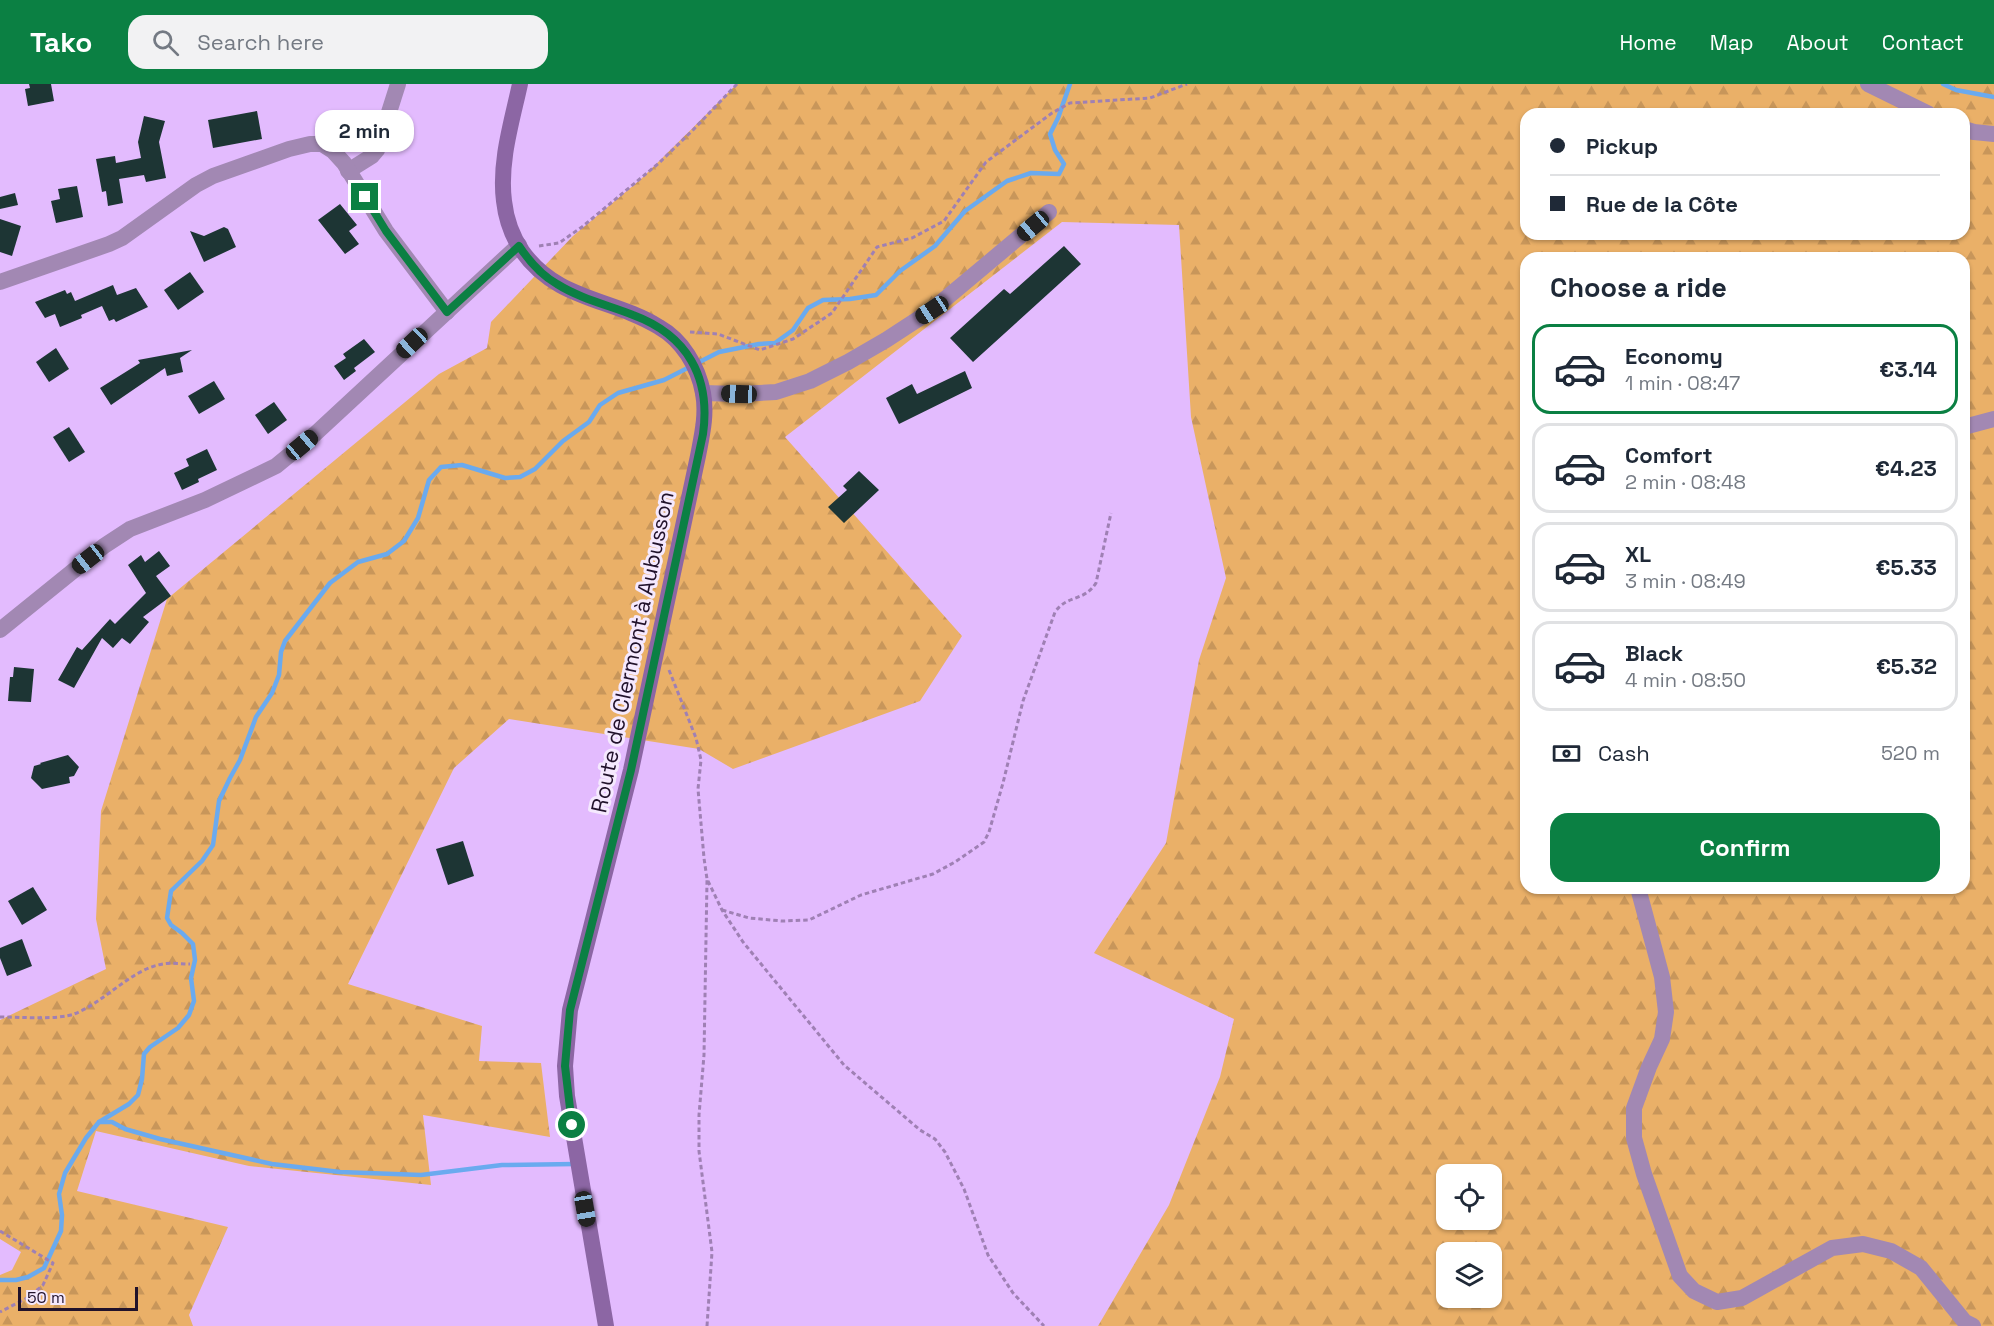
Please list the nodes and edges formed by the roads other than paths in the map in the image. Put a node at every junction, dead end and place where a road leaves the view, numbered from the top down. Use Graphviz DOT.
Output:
graph roads {
  1 [pos="398,84"];
  2 [pos="520,84"];
  3 [pos="1868,84"];
  4 [pos="1917,108"];
  5 [pos="1970,131"];
  6 [pos="1994,134"];
  7 [pos="348,171"];
  8 [pos="1049,212"];
  9 [pos="519,246"];
  10 [pos="0,282"];
  11 [pos="447,312"];
  12 [pos="703,393"];
  13 [pos="1994,419"];
  14 [pos="1970,425"];
  15 [pos="0,630"];
  16 [pos="1640,894"];
  17 [pos="606,1326"];
  18 [pos="1973,1326"];
  1 -- 7 [label="street"];
  2 -- 9 [label="main road, Route de Clermont à Aubusson"];
  3 -- 4 [label="street"];
  5 -- 6 [label="street"];
  7 -- 10 [label="street"];
  7 -- 11 [label="street"];
  8 -- 12 [label="street"];
  9 -- 11 [label="street"];
  9 -- 12 [label="main road, Route de Clermont à Aubusson"];
  11 -- 15 [label="street"];
  12 -- 17 [label="main road, Route de Clermont à Aubusson"];
  13 -- 14 [label="street"];
  16 -- 18 [label="street"];
}
